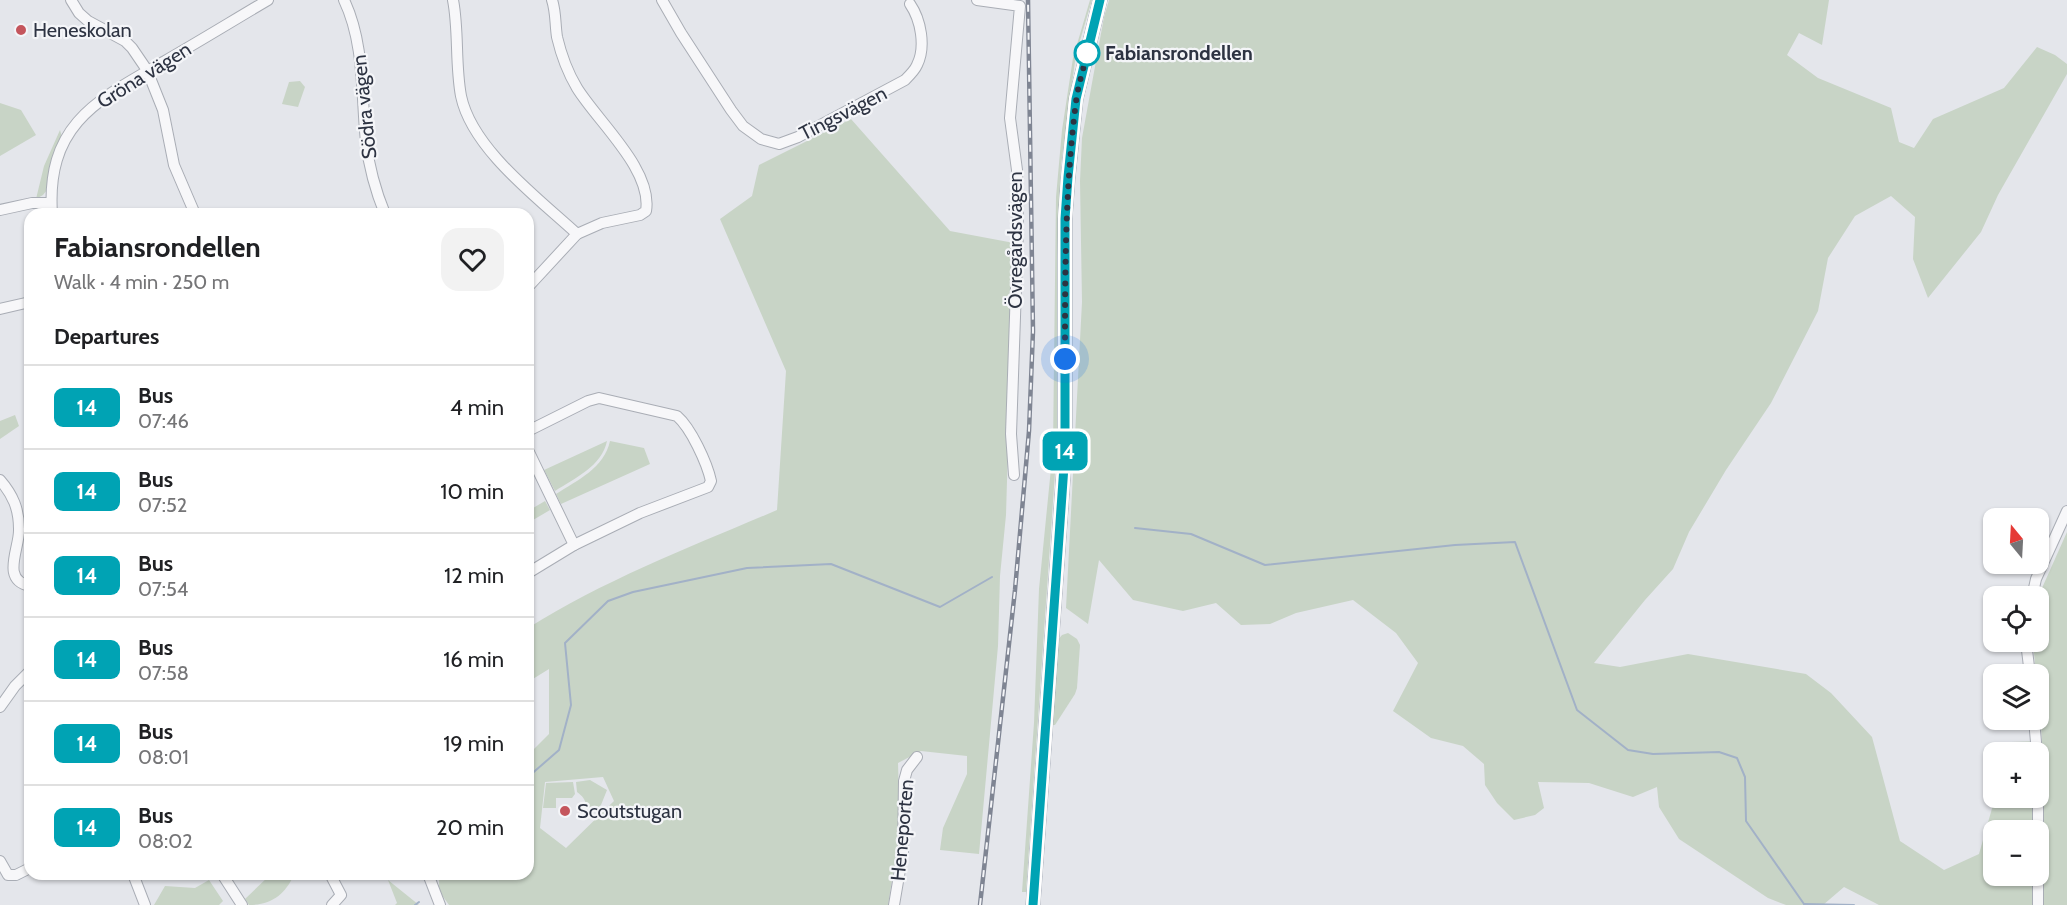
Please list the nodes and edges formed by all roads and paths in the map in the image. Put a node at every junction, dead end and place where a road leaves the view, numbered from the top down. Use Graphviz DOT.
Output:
graph roads {
  1 [pos="71,0"];
  2 [pos="268,0"];
  3 [pos="344,0"];
  4 [pos="453,0"];
  5 [pos="552,0"];
  6 [pos="662,0"];
  7 [pos="976,0"];
  8 [pos="1100,0"];
  9 [pos="910,1"];
  10 [pos="147,70"];
  11 [pos="51,203"];
  12 [pos="51,208"];
  13 [pos="192,208"];
  14 [pos="383,208"];
  15 [pos="0,210"];
  16 [pos="577,234"];
  17 [pos="534,281"];
  18 [pos="24,303"];
  19 [pos="0,309"];
  20 [pos="534,427"];
  21 [pos="534,462"];
  22 [pos="1014,475"];
  23 [pos="0,480"];
  24 [pos="2067,511"];
  25 [pos="574,545"];
  26 [pos="534,569"];
  27 [pos="24,584"];
  28 [pos="2034,586"];
  29 [pos="24,677"];
  30 [pos="0,707"];
  31 [pos="917,757"];
  32 [pos="0,861"];
  33 [pos="24,871"];
  34 [pos="135,880"];
  35 [pos="226,880"];
  36 [pos="333,880"];
  37 [pos="430,880"];
  38 [pos="2038,886"];
  39 [pos="145,905"];
  40 [pos="242,905"];
  41 [pos="332,905"];
  42 [pos="440,905"];
  43 [pos="894,905"];
  44 [pos="1033,905"];
  45 [pos="2038,905"];
  1 -- 10 [label="street"];
  2 -- 10 [label="street, Gröna vägen"];
  3 -- 14 [label="street, Södra vägen"];
  4 -- 16 [label="street"];
  5 -- 16 [label="street"];
  6 -- 9 [label="street, Tingsvägen"];
  7 -- 22 [label="street, Övregårdsvägen"];
  8 -- 44 [label="main road"];
  10 -- 11 [label="street, Gröna vägen"];
  10 -- 13 [label="street"];
  11 -- 12 [label="street, Gröna vägen"];
  11 -- 15 [label="street"];
  16 -- 17 [label="street"];
  18 -- 19 [label="street"];
  20 -- 25 [label="street"];
  21 -- 25 [label="street"];
  23 -- 27 [label="street"];
  24 -- 28 [label="street"];
  25 -- 26 [label="street"];
  29 -- 30 [label="street"];
  31 -- 43 [label="street, Heneporten"];
  32 -- 33 [label="street"];
  34 -- 39 [label="street"];
  35 -- 40 [label="street"];
  36 -- 41 [label="street"];
  37 -- 42 [label="street"];
  38 -- 45 [label="street"];
}
